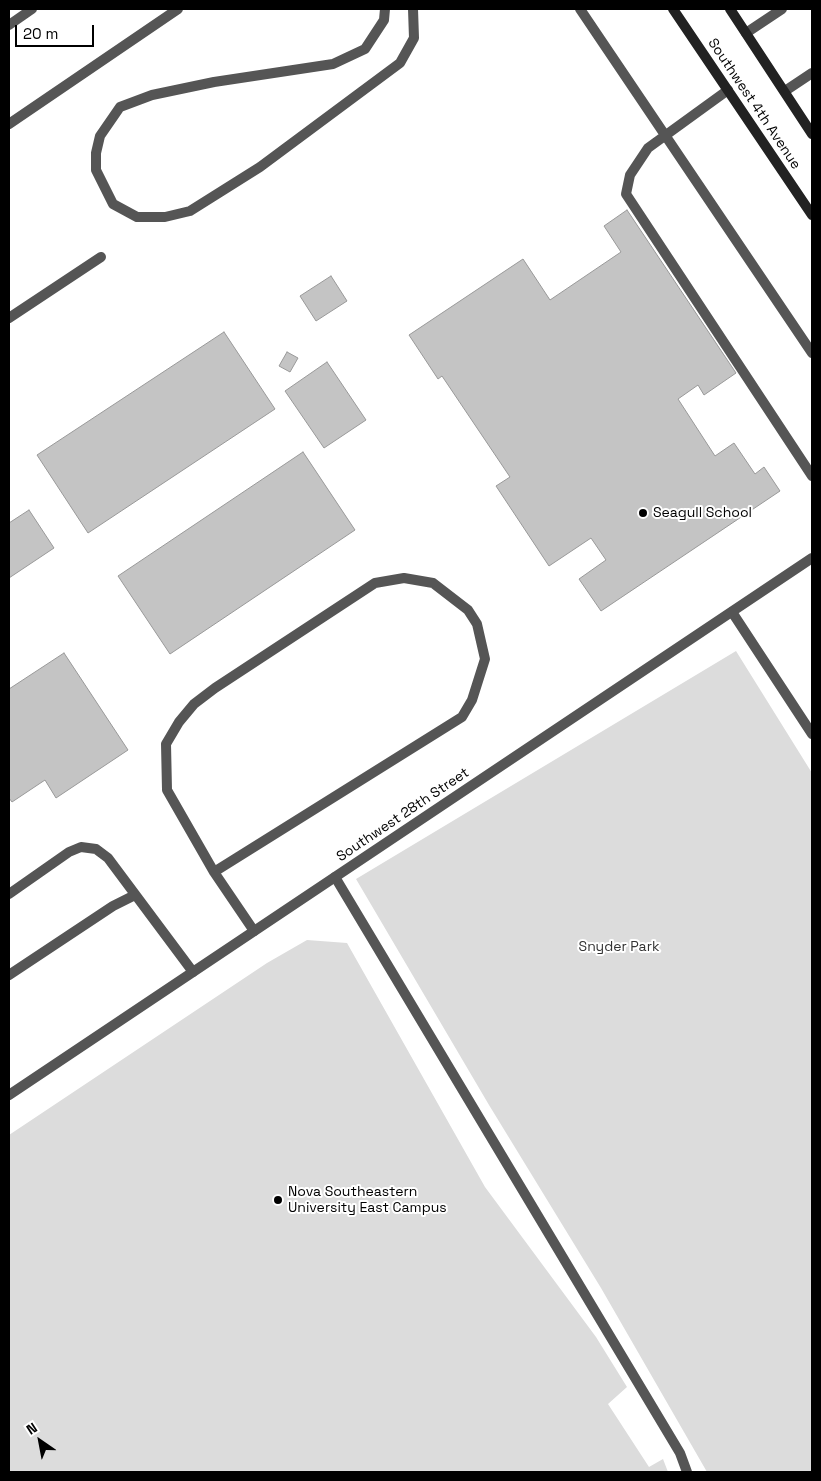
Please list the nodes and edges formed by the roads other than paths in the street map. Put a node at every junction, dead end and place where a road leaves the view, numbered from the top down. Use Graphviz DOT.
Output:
graph roads {
  1 [pos="32,9"];
  2 [pos="178,9"];
  3 [pos="385,9"];
  4 [pos="413,9"];
  5 [pos="580,9"];
  6 [pos="673,9"];
  7 [pos="730,9"];
  8 [pos="782,9"];
  9 [pos="9,24"];
  10 [pos="746,33"];
  11 [pos="812,73"];
  12 [pos="728,90"];
  13 [pos="785,91"];
  14 [pos="9,124"];
  15 [pos="812,134"];
  16 [pos="665,136"];
  17 [pos="812,215"];
  18 [pos="101,257"];
  19 [pos="9,318"];
  20 [pos="812,353"];
  21 [pos="812,475"];
  22 [pos="812,558"];
  23 [pos="732,612"];
  24 [pos="812,734"];
  25 [pos="214,872"];
  26 [pos="335,877"];
  27 [pos="9,894"];
  28 [pos="135,895"];
  29 [pos="254,931"];
  30 [pos="193,972"];
  31 [pos="9,975"];
  32 [pos="9,1096"];
  33 [pos="687,1472"];
  1 -- 9 [label="street"];
  2 -- 14 [label="street"];
  3 -- 4 [label="street"];
  5 -- 16 [label="street"];
  6 -- 12 [label="street, Southwest 4th Avenue"];
  7 -- 10 [label="street"];
  8 -- 10 [label="street"];
  10 -- 13 [label="street"];
  11 -- 13 [label="street"];
  12 -- 16 [label="street"];
  12 -- 17 [label="street, Southwest 4th Avenue"];
  13 -- 15 [label="street"];
  16 -- 20 [label="street"];
  16 -- 21 [label="street"];
  18 -- 19 [label="street"];
  22 -- 23 [label="street, Southwest 28th Street"];
  23 -- 24 [label="street"];
  23 -- 26 [label="street, Southwest 28th Street"];
  25 -- 25 [label="street"];
  25 -- 29 [label="street"];
  26 -- 29 [label="street, Southwest 28th Street"];
  26 -- 33 [label="street"];
  27 -- 28 [label="street"];
  28 -- 30 [label="street"];
  28 -- 31 [label="street"];
  29 -- 30 [label="street, Southwest 28th Street"];
  30 -- 32 [label="street, Southwest 28th Street"];
}
